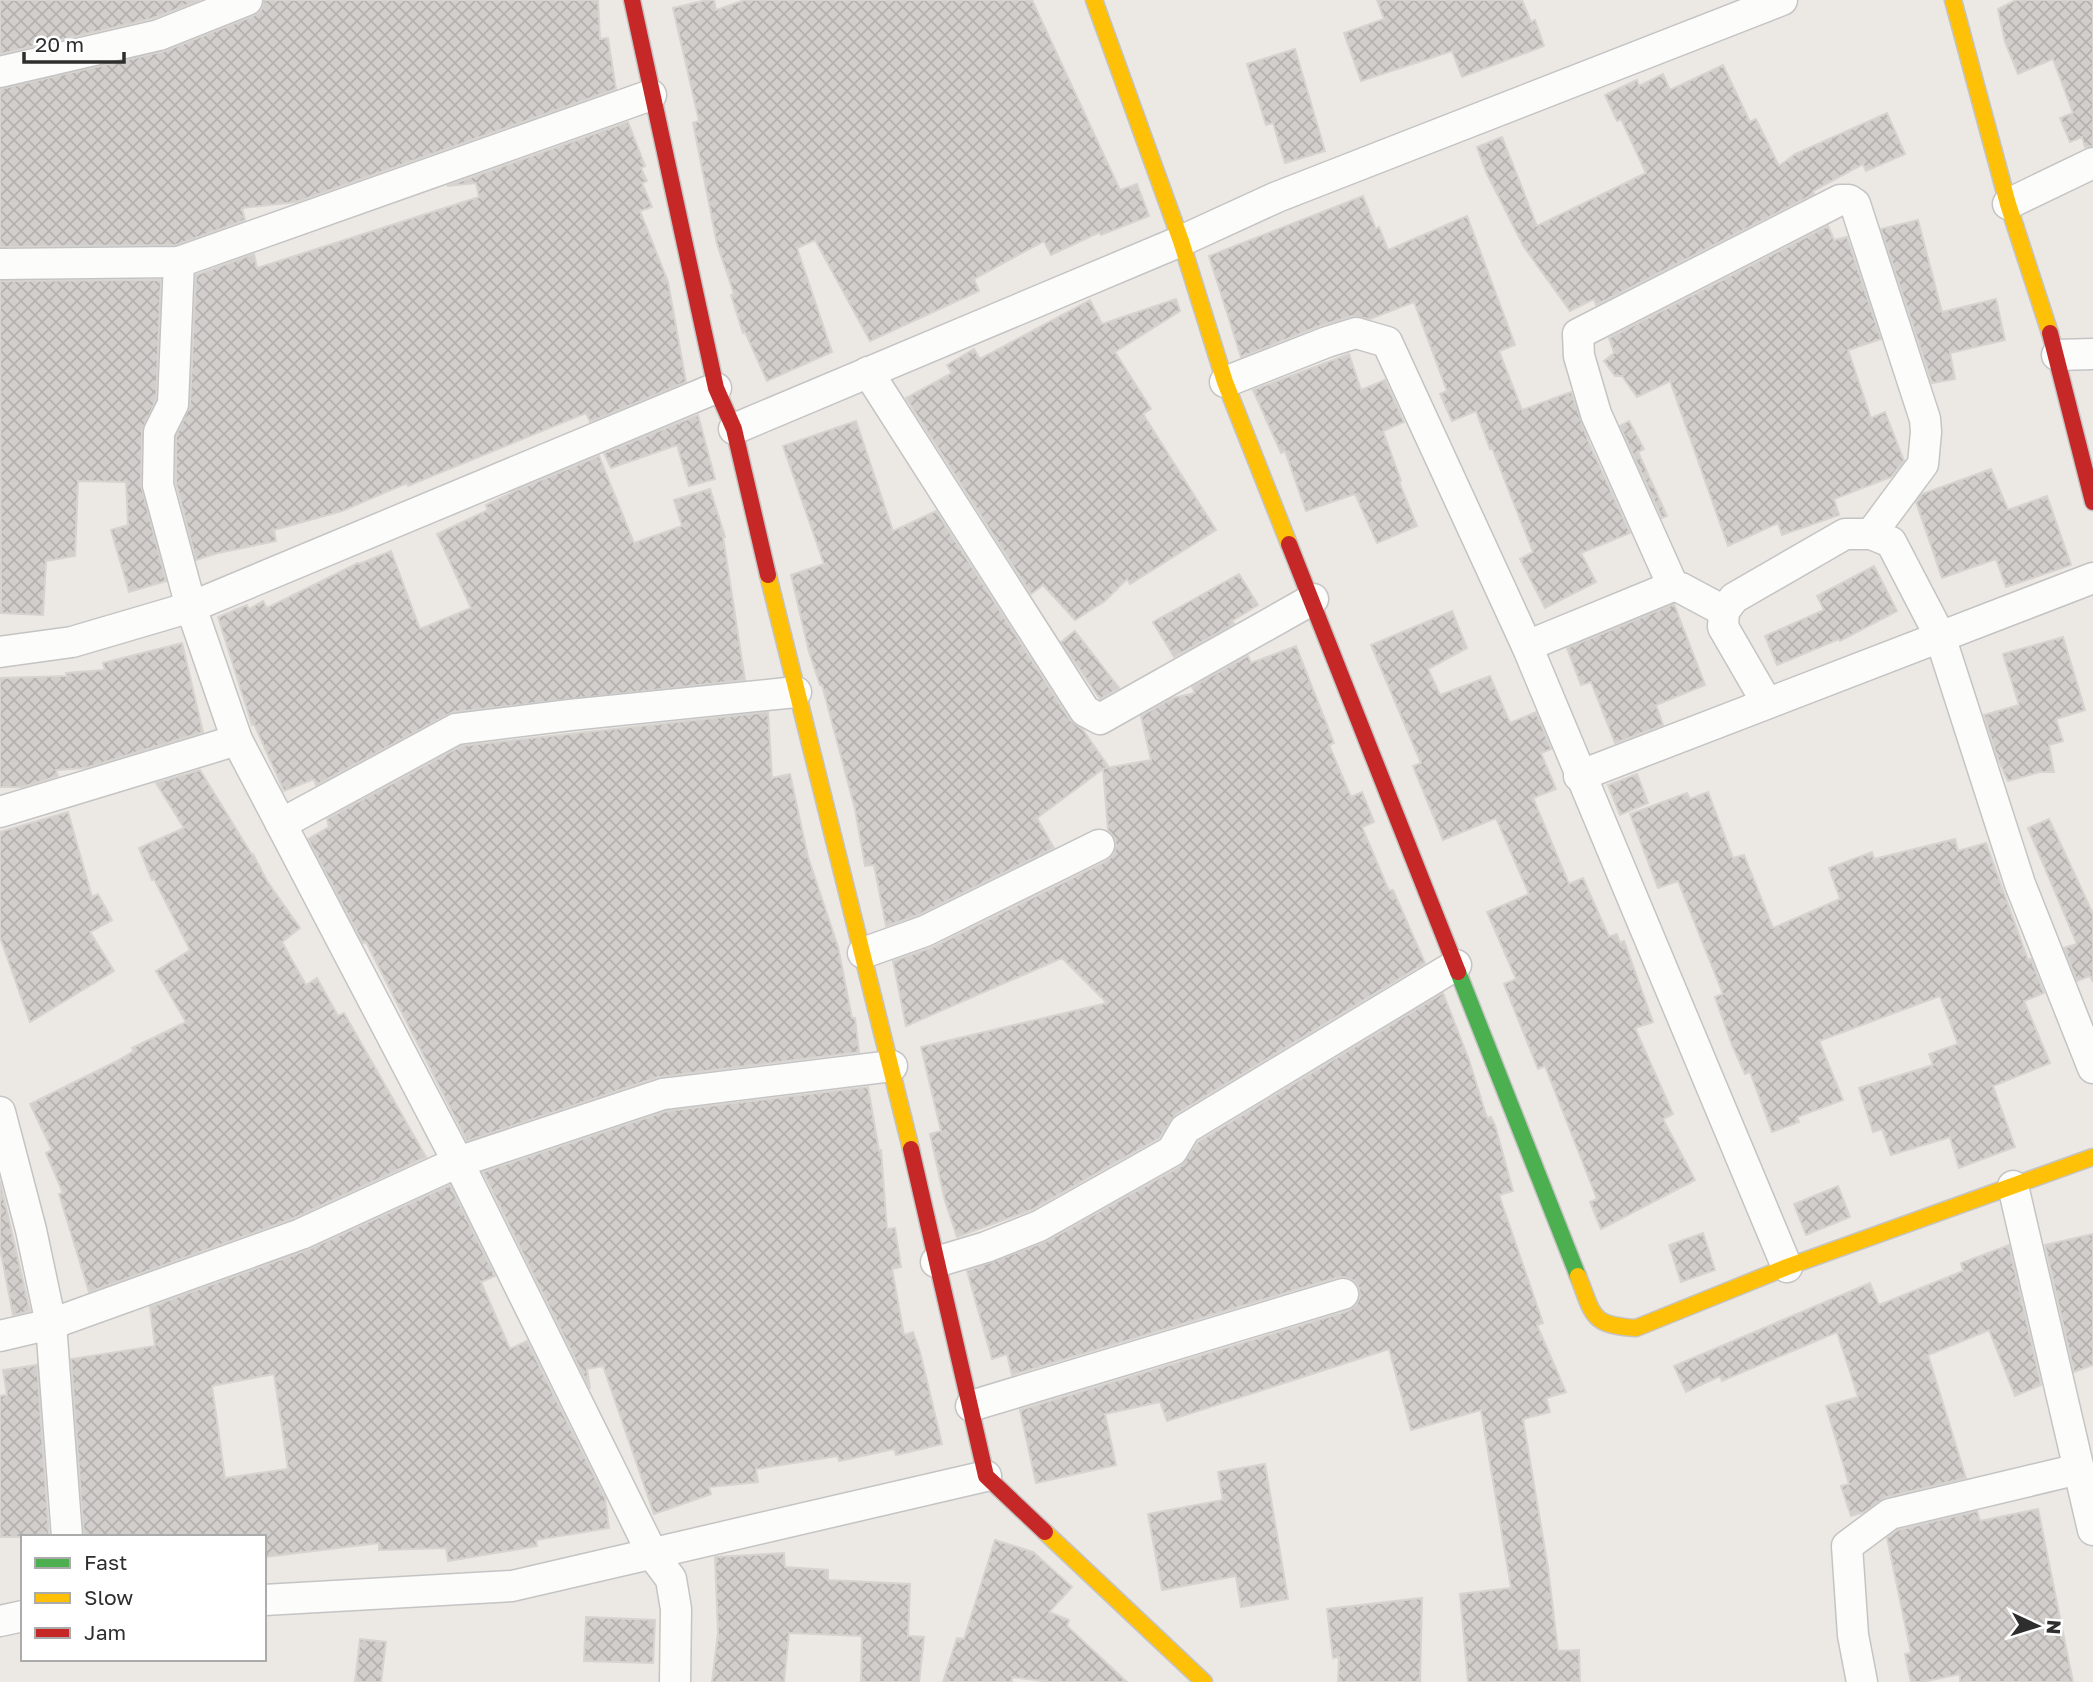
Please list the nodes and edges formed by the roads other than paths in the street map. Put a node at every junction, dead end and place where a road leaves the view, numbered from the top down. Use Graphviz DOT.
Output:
graph roads {
  1 [pos="247,0"];
  2 [pos="632,0"];
  3 [pos="1094,0"];
  4 [pos="1782,0"];
  5 [pos="1953,0"];
  6 [pos="0,72"];
  7 [pos="652,95"];
  8 [pos="2093,163"];
  9 [pos="2008,204"];
  10 [pos="1181,241"];
  11 [pos="180,262"];
  12 [pos="0,264"];
  13 [pos="2093,354"];
  14 [pos="2057,355"];
  15 [pos="868,372"];
  16 [pos="1225,382"];
  17 [pos="716,388"];
  18 [pos="734,429"];
  19 [pos="2093,502"];
  20 [pos="1871,534"];
  21 [pos="2093,578"];
  22 [pos="1673,586"];
  23 [pos="1313,599"];
  24 [pos="191,607"];
  25 [pos="1724,611"];
  26 [pos="1940,636"];
  27 [pos="1527,646"];
  28 [pos="0,652"];
  29 [pos="796,692"];
  30 [pos="1767,703"];
  31 [pos="237,740"];
  32 [pos="1579,776"];
  33 [pos="0,812"];
  34 [pos="281,824"];
  35 [pos="1099,845"];
  36 [pos="863,953"];
  37 [pos="1456,965"];
  38 [pos="892,1066"];
  39 [pos="2093,1068"];
  40 [pos="0,1112"];
  41 [pos="2093,1157"];
  42 [pos="458,1162"];
  43 [pos="2013,1186"];
  44 [pos="936,1262"];
  45 [pos="1787,1267"];
  46 [pos="1343,1294"];
  47 [pos="51,1324"];
  48 [pos="0,1336"];
  49 [pos="971,1406"];
  50 [pos="2079,1469"];
  51 [pos="986,1476"];
  52 [pos="2093,1530"];
  53 [pos="67,1535"];
  54 [pos="653,1555"];
  55 [pos="266,1600"];
  56 [pos="21,1616"];
  57 [pos="0,1621"];
  58 [pos="675,1682"];
  59 [pos="1204,1682"];
  60 [pos="1862,1682"];
  1 -- 6 [label="street"];
  2 -- 7 [label="street"];
  3 -- 10 [label="street"];
  4 -- 10 [label="street"];
  5 -- 9 [label="street"];
  7 -- 11 [label="street"];
  7 -- 17 [label="street"];
  8 -- 9 [label="street"];
  9 -- 14 [label="street"];
  10 -- 15 [label="street"];
  10 -- 16 [label="street"];
  11 -- 12 [label="street"];
  11 -- 24 [label="street"];
  13 -- 14 [label="street"];
  14 -- 19 [label="street"];
  15 -- 18 [label="street"];
  15 -- 23 [label="street"];
  16 -- 23 [label="street"];
  16 -- 27 [label="street"];
  17 -- 18 [label="street"];
  17 -- 24 [label="street"];
  18 -- 29 [label="street"];
  20 -- 22 [label="street"];
  20 -- 25 [label="street"];
  20 -- 26 [label="street"];
  21 -- 26 [label="street"];
  22 -- 25 [label="street"];
  22 -- 27 [label="street"];
  23 -- 37 [label="street"];
  24 -- 28 [label="street"];
  24 -- 31 [label="street"];
  25 -- 30 [label="street"];
  26 -- 30 [label="street"];
  26 -- 39 [label="street"];
  27 -- 32 [label="street"];
  29 -- 34 [label="street"];
  29 -- 36 [label="street"];
  30 -- 32 [label="street"];
  31 -- 33 [label="street"];
  31 -- 34 [label="street"];
  32 -- 45 [label="street"];
  34 -- 42 [label="street"];
  35 -- 36 [label="street"];
  36 -- 38 [label="street"];
  37 -- 44 [label="street"];
  37 -- 45 [label="street"];
  38 -- 42 [label="street"];
  38 -- 44 [label="street"];
  40 -- 47 [label="street"];
  41 -- 43 [label="street"];
  42 -- 47 [label="street"];
  42 -- 54 [label="street"];
  43 -- 45 [label="street"];
  43 -- 50 [label="street"];
  44 -- 49 [label="street"];
  46 -- 49 [label="street"];
  47 -- 48 [label="street"];
  47 -- 53 [label="street"];
  49 -- 51 [label="street"];
  50 -- 52 [label="street"];
  50 -- 60 [label="street"];
  51 -- 54 [label="street"];
  51 -- 59 [label="street"];
  54 -- 55 [label="street"];
  54 -- 58 [label="street"];
  56 -- 57 [label="street"];
}
